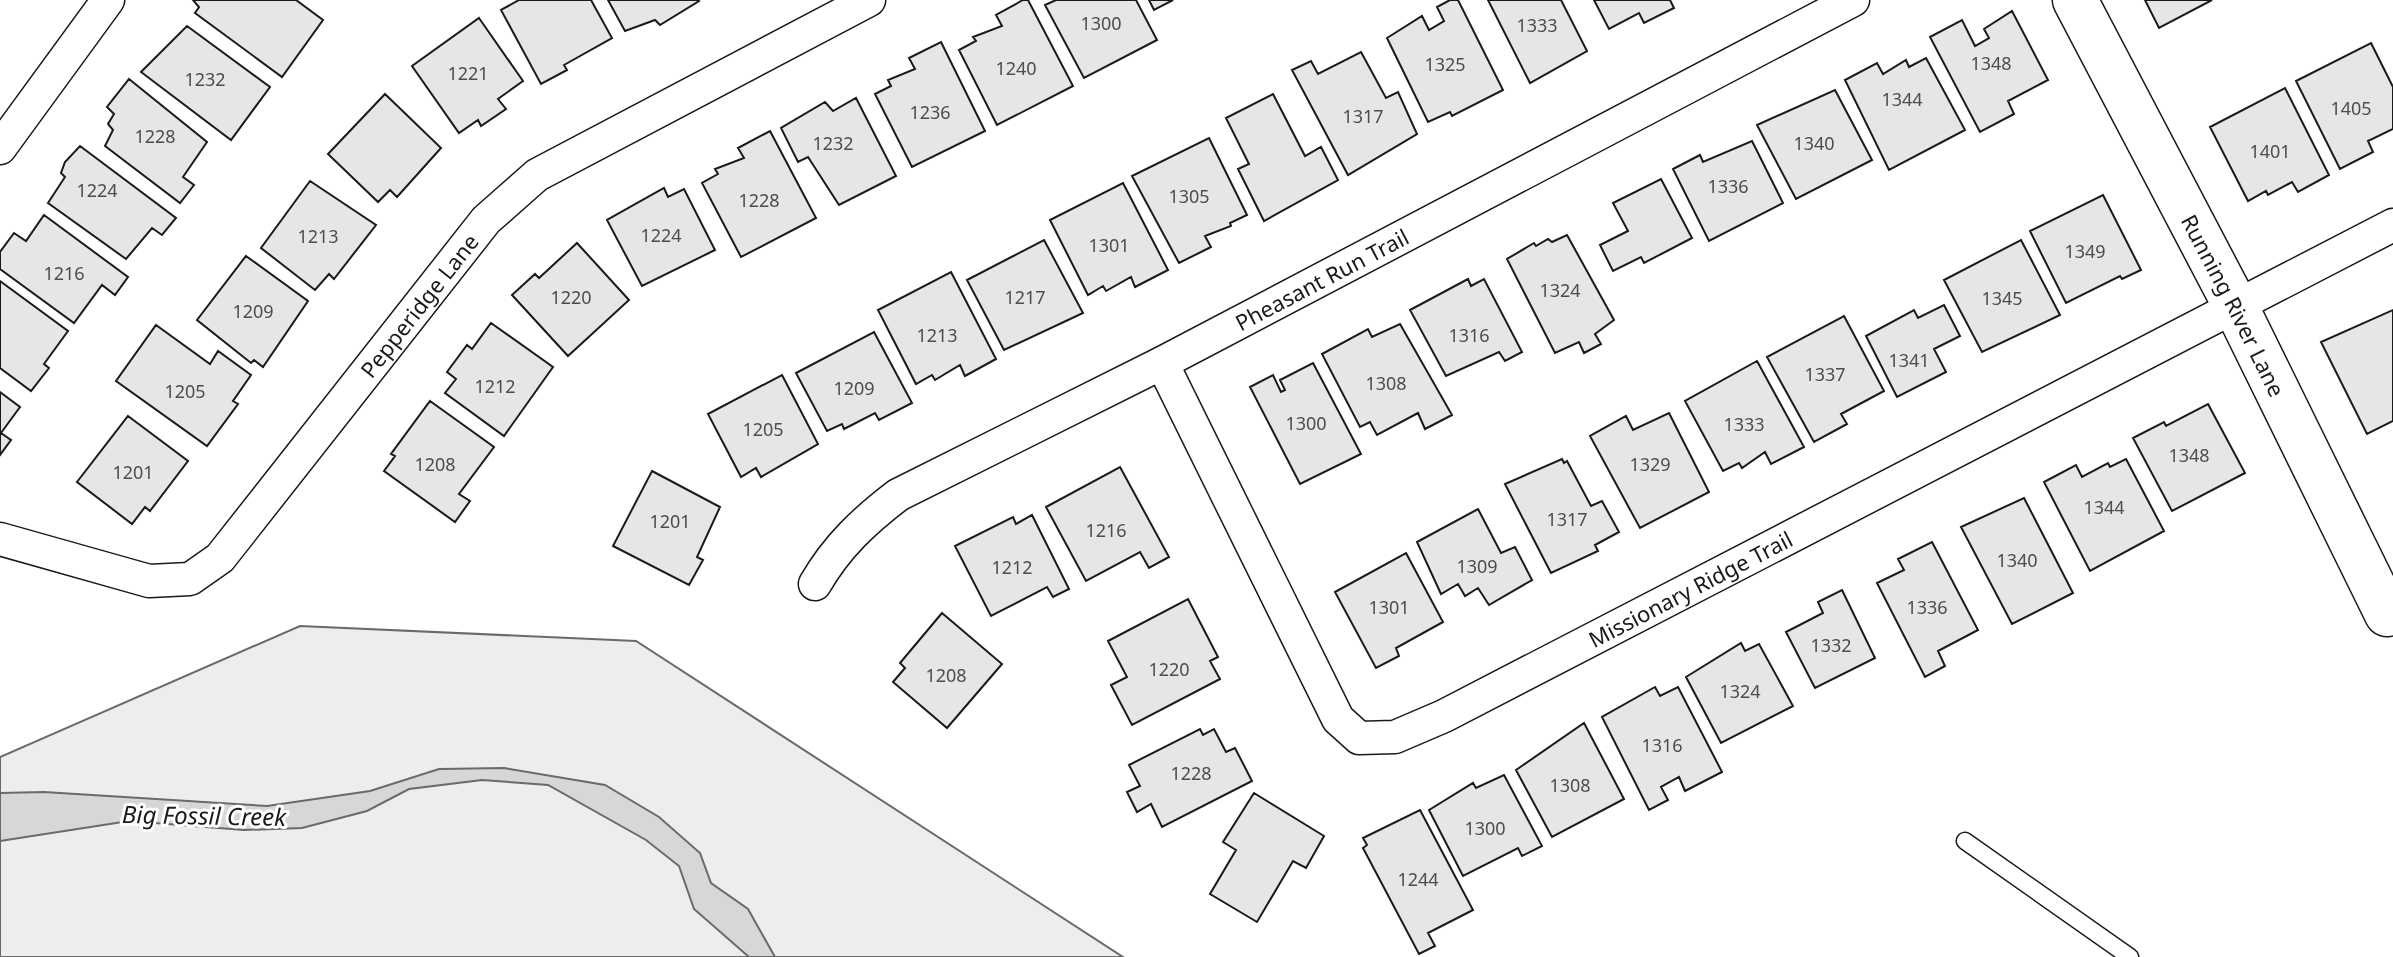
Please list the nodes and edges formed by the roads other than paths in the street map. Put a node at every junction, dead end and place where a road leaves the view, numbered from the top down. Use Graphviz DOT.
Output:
graph roads {
  1 [pos="108,0"];
  2 [pos="869,0"];
  3 [pos="1853,0"];
  4 [pos="2075,0"];
  5 [pos="0,148"];
  6 [pos="2393,225"];
  7 [pos="2236,307"];
  8 [pos="1162,363"];
  9 [pos="0,539"];
  10 [pos="815,584"];
  11 [pos="2390,613"];
  12 [pos="1965,841"];
  13 [pos="2130,957"];
  1 -- 5 [label="street"];
  2 -- 9 [label="street, Pepperidge Lane"];
  3 -- 8 [label="street, Pheasant Run Trail"];
  4 -- 7 [label="street, Running River Lane"];
  6 -- 7 [label="street, Missionary Ridge Trail"];
  7 -- 8 [label="street, Missionary Ridge Trail"];
  7 -- 11 [label="street, Running River Lane"];
  8 -- 10 [label="street, Pheasant Run Trail"];
  12 -- 13 [label="lane"];
}
